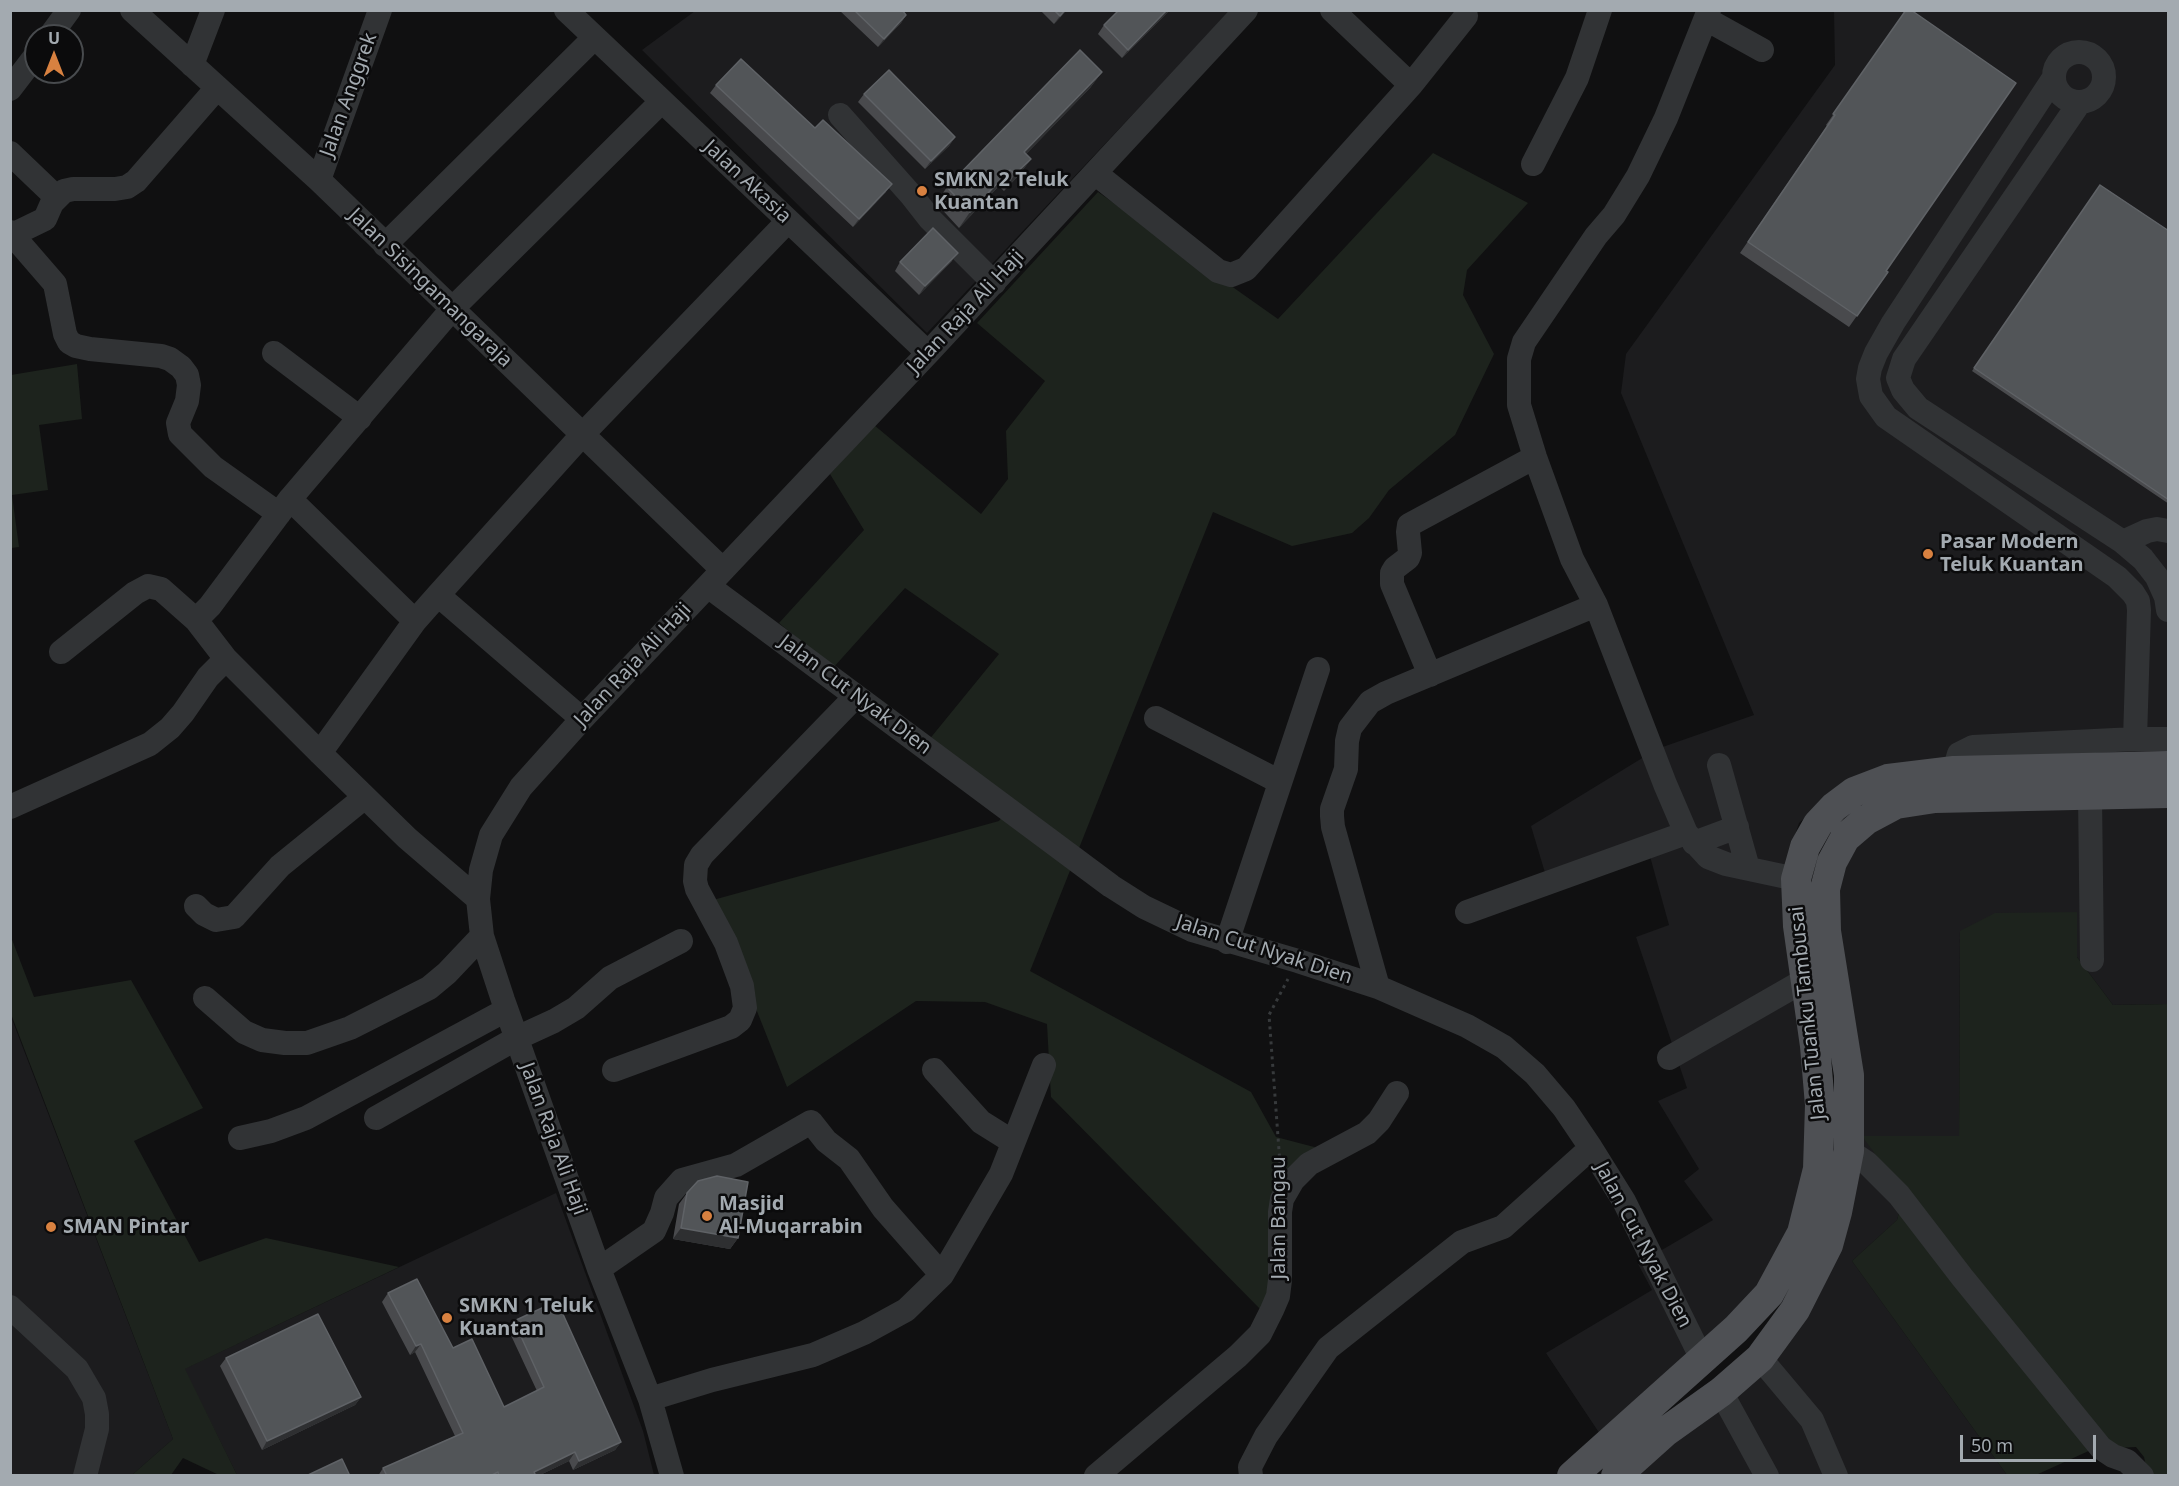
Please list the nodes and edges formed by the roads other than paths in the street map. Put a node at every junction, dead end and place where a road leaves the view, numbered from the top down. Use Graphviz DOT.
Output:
graph roads {
  1 [pos="69,10"];
  2 [pos="132,10"];
  3 [pos="213,10"];
  4 [pos="380,10"];
  5 [pos="566,10"];
  6 [pos="1246,10"];
  7 [pos="1332,10"];
  8 [pos="1600,10"];
  9 [pos="1707,15"];
  10 [pos="1466,16"];
  11 [pos="59,24"];
  12 [pos="594,38"];
  13 [pos="1762,50"];
  14 [pos="192,65"];
  15 [pos="24,71"];
  16 [pos="2053,79"];
  17 [pos="1411,85"];
  18 [pos="217,88"];
  19 [pos="10,89"];
  20 [pos="661,102"];
  21 [pos="2080,102"];
  22 [pos="840,115"];
  23 [pos="10,153"];
  24 [pos="1533,164"];
  25 [pos="1095,173"];
  26 [pos="319,180"];
  27 [pos="56,197"];
  28 [pos="788,221"];
  29 [pos="11,234"];
  30 [pos="386,244"];
  31 [pos="994,283"];
  32 [pos="452,309"];
  33 [pos="274,352"];
  34 [pos="928,353"];
  35 [pos="360,418"];
  36 [pos="582,435"];
  37 [pos="1535,457"];
  38 [pos="2055,498"];
  39 [pos="285,507"];
  40 [pos="2034,520"];
  41 [pos="2169,531"];
  42 [pos="2123,542"];
  43 [pos="716,578"];
  44 [pos="438,595"];
  45 [pos="1596,605"];
  46 [pos="2169,610"];
  47 [pos="196,620"];
  48 [pos="415,621"];
  49 [pos="61,652"];
  50 [pos="226,659"];
  51 [pos="1318,669"];
  52 [pos="1430,675"];
  53 [pos="856,696"];
  54 [pos="582,718"];
  55 [pos="1156,718"];
  56 [pos="2169,739"];
  57 [pos="320,753"];
  58 [pos="1719,765"];
  59 [pos="2169,766"];
  60 [pos="2137,767"];
  61 [pos="1280,782"];
  62 [pos="2169,793"];
  63 [pos="2090,795"];
  64 [pos="365,797"];
  65 [pos="10,807"];
  66 [pos="1737,827"];
  67 [pos="1690,838"];
  68 [pos="1748,868"];
  69 [pos="1796,879"];
  70 [pos="478,899"];
  71 [pos="196,906"];
  72 [pos="1467,912"];
  73 [pos="482,936"];
  74 [pos="681,942"];
  75 [pos="1227,942"];
  76 [pos="2092,960"];
  77 [pos="1805,980"];
  78 [pos="1378,987"];
  79 [pos="205,998"];
  80 [pos="506,1010"];
  81 [pos="517,1038"];
  82 [pos="1669,1058"];
  83 [pos="1044,1065"];
  84 [pos="615,1070"];
  85 [pos="934,1070"];
  86 [pos="1397,1093"];
  87 [pos="376,1118"];
  88 [pos="240,1138"];
  89 [pos="1013,1142"];
  90 [pos="1591,1148"];
  91 [pos="1849,1152"];
  92 [pos="1815,1239"];
  93 [pos="599,1269"];
  94 [pos="942,1275"];
  95 [pos="10,1307"];
  96 [pos="1760,1358"];
  97 [pos="1702,1359"];
  98 [pos="1721,1392"];
  99 [pos="650,1399"];
  100 [pos="1582,1472"];
  101 [pos="84,1476"];
  102 [pos="672,1476"];
  103 [pos="1096,1476"];
  104 [pos="1251,1476"];
  105 [pos="1616,1476"];
  106 [pos="1767,1476"];
  107 [pos="1836,1476"];
  108 [pos="2142,1476"];
  1 -- 11 [label="street"];
  2 -- 14 [label="street, Jalan Sisingamangaraja"];
  3 -- 14 [label="street"];
  4 -- 26 [label="street, Jalan Anggrek"];
  5 -- 12 [label="street, Jalan Akasia"];
  6 -- 25 [label="street, Jalan Raja Ali Haji"];
  7 -- 17 [label="street"];
  8 -- 24 [label="street"];
  9 -- 13 [label="street"];
  9 -- 37 [label="street"];
  10 -- 17 [label="street"];
  12 -- 20 [label="street, Jalan Akasia"];
  12 -- 30 [label="street"];
  14 -- 18 [label="street, Jalan Sisingamangaraja"];
  15 -- 19 [label="street"];
  16 -- 21 [label="street"];
  16 -- 21 [label="street"];
  16 -- 40 [label="street"];
  17 -- 25 [label="street"];
  18 -- 26 [label="street, Jalan Sisingamangaraja"];
  18 -- 27 [label="street"];
  20 -- 28 [label="street, Jalan Akasia"];
  20 -- 32 [label="street"];
  21 -- 38 [label="street"];
  22 -- 31 [label="street"];
  23 -- 27 [label="street"];
  25 -- 31 [label="street, Jalan Raja Ali Haji"];
  26 -- 30 [label="street, Jalan Sisingamangaraja"];
  27 -- 29 [label="street"];
  28 -- 34 [label="street, Jalan Akasia"];
  28 -- 36 [label="street"];
  29 -- 39 [label="street"];
  30 -- 32 [label="street, Jalan Sisingamangaraja"];
  31 -- 34 [label="street, Jalan Raja Ali Haji"];
  32 -- 35 [label="street"];
  32 -- 36 [label="street, Jalan Sisingamangaraja"];
  33 -- 35 [label="street"];
  34 -- 43 [label="street, Jalan Raja Ali Haji"];
  35 -- 39 [label="street"];
  36 -- 43 [label="street, Jalan Sisingamangaraja"];
  36 -- 44 [label="street"];
  37 -- 45 [label="street"];
  37 -- 52 [label="street"];
  38 -- 40 [label="street"];
  38 -- 42 [label="street"];
  39 -- 47 [label="street"];
  39 -- 48 [label="street"];
  40 -- 60 [label="street"];
  41 -- 42 [label="street"];
  42 -- 46 [label="street"];
  43 -- 53 [label="street, Jalan Cut Nyak Dien"];
  43 -- 54 [label="street, Jalan Raja Ali Haji"];
  44 -- 48 [label="street"];
  44 -- 54 [label="street"];
  45 -- 52 [label="street"];
  45 -- 67 [label="street"];
  47 -- 49 [label="street"];
  47 -- 50 [label="street"];
  48 -- 57 [label="street"];
  50 -- 57 [label="street"];
  50 -- 65 [label="street"];
  51 -- 61 [label="street"];
  52 -- 78 [label="street"];
  53 -- 75 [label="street, Jalan Cut Nyak Dien"];
  53 -- 84 [label="street"];
  54 -- 70 [label="street, Jalan Raja Ali Haji"];
  55 -- 61 [label="street"];
  56 -- 60 [label="street"];
  57 -- 64 [label="street"];
  58 -- 66 [label="street"];
  59 -- 60 [label="main road, Jalan Tuanku Tambusai"];
  60 -- 62 [label="main road, Jalan Tuanku Tambusai"];
  60 -- 63 [label="main road, Jalan Tuanku Tambusai"];
  60 -- 69 [label="main road, Jalan Tuanku Tambusai"];
  61 -- 75 [label="street"];
  63 -- 76 [label="street"];
  63 -- 91 [label="main road, Jalan Tuanku Tambusai"];
  64 -- 70 [label="street"];
  64 -- 71 [label="street"];
  66 -- 67 [label="street"];
  66 -- 68 [label="street"];
  67 -- 68 [label="street"];
  67 -- 72 [label="street"];
  68 -- 69 [label="street"];
  69 -- 77 [label="main road, Jalan Tuanku Tambusai"];
  70 -- 73 [label="street, Jalan Raja Ali Haji"];
  73 -- 79 [label="street"];
  73 -- 80 [label="street, Jalan Raja Ali Haji"];
  74 -- 81 [label="street"];
  75 -- 78 [label="street, Jalan Cut Nyak Dien"];
  77 -- 82 [label="street"];
  77 -- 92 [label="main road, Jalan Tuanku Tambusai"];
  78 -- 90 [label="street, Jalan Cut Nyak Dien"];
  80 -- 81 [label="street, Jalan Raja Ali Haji"];
  80 -- 88 [label="street"];
  81 -- 87 [label="street"];
  81 -- 93 [label="street, Jalan Raja Ali Haji"];
  83 -- 89 [label="street"];
  85 -- 89 [label="street"];
  86 -- 103 [label="street, Jalan Bangau"];
  89 -- 94 [label="street"];
  90 -- 97 [label="street, Jalan Cut Nyak Dien"];
  90 -- 104 [label="street"];
  91 -- 92 [label="main road, Jalan Tuanku Tambusai"];
  91 -- 108 [label="street"];
  92 -- 96 [label="main road, Jalan Tuanku Tambusai"];
  92 -- 97 [label="main road, Jalan Tuanku Tambusai"];
  93 -- 94 [label="street"];
  93 -- 99 [label="street, Jalan Raja Ali Haji"];
  94 -- 99 [label="street"];
  95 -- 101 [label="street"];
  96 -- 98 [label="main road, Jalan Tuanku Tambusai"];
  96 -- 107 [label="street"];
  97 -- 100 [label="main road, Jalan Tuanku Tambusai"];
  98 -- 105 [label="main road, Jalan Tuanku Tambusai"];
  98 -- 106 [label="street"];
  99 -- 102 [label="street, Jalan Raja Ali Haji"];
}
